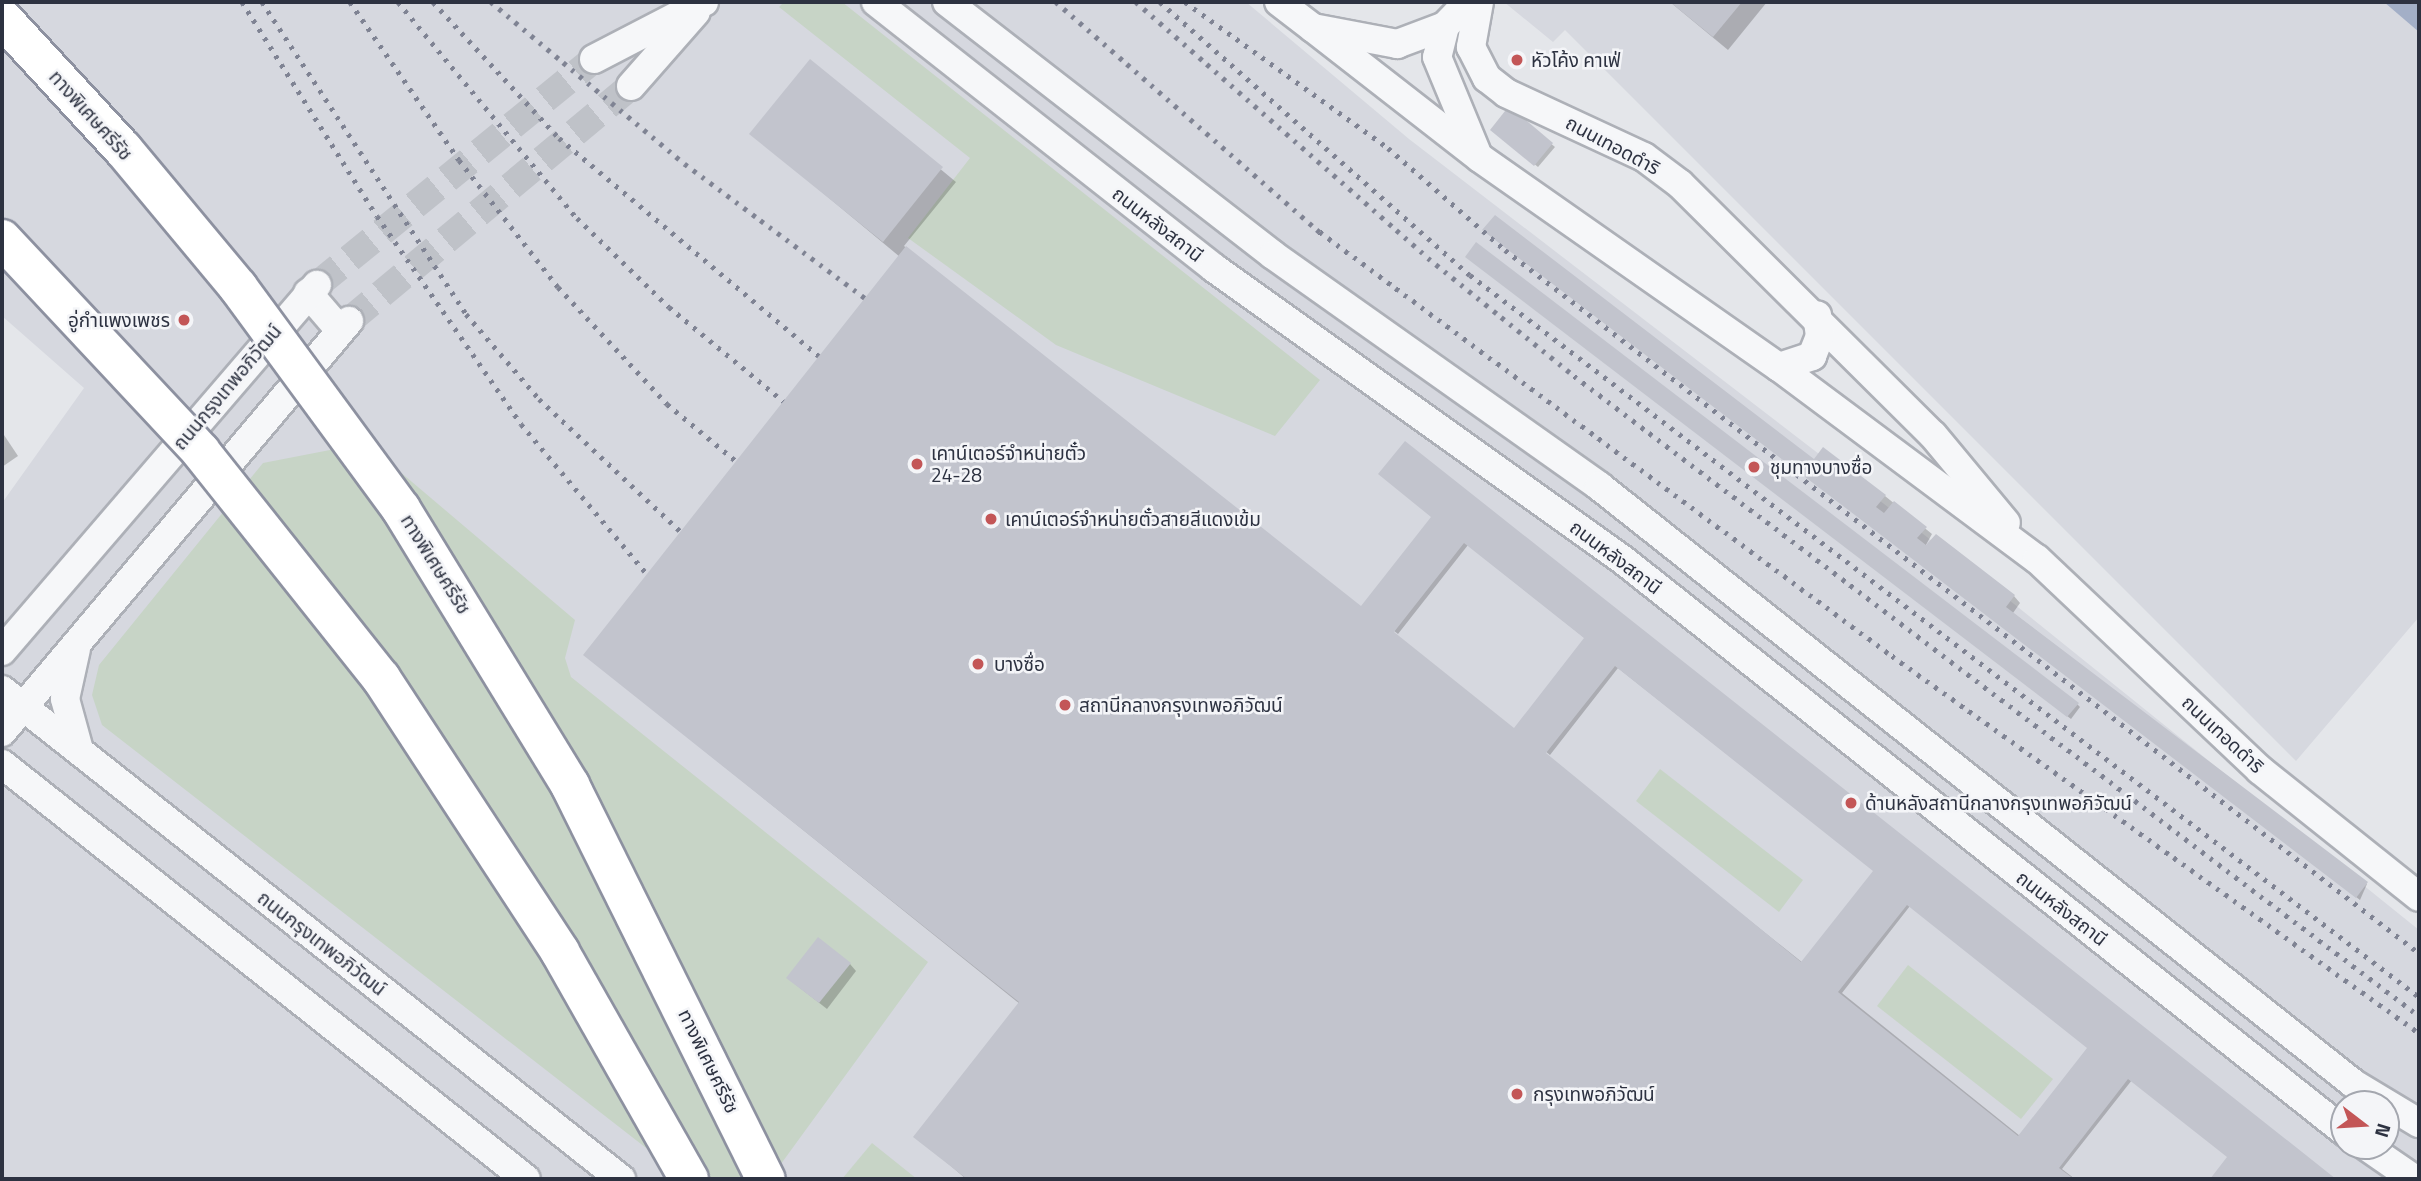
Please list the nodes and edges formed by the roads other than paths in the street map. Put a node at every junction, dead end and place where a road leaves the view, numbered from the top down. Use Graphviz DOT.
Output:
graph roads {
  1 [pos="704,2"];
  2 [pos="876,2"];
  3 [pos="947,2"];
  4 [pos="1279,2"];
  5 [pos="1468,2"];
  6 [pos="1479,2"];
  7 [pos="2,18"];
  8 [pos="1445,26"];
  9 [pos="1313,28"];
  10 [pos="594,60"];
  11 [pos="631,86"];
  12 [pos="1480,158"];
  13 [pos="2,239"];
  14 [pos="1817,315"];
  15 [pos="1779,367"];
  16 [pos="2037,559"];
  17 [pos="36,611"];
  18 [pos="2,623"];
  19 [pos="79,640"];
  20 [pos="2,651"];
  21 [pos="12,698"];
  22 [pos="2,733"];
  23 [pos="79,750"];
  24 [pos="2,764"];
  25 [pos="2419,897"];
  26 [pos="2330,1119"];
  27 [pos="2419,1124"];
  28 [pos="2386,1160"];
  29 [pos="526,1179"];
  30 [pos="621,1179"];
  31 [pos="689,1179"];
  32 [pos="766,1179"];
  33 [pos="2414,1179"];
  1 -- 10 [label="street"];
  1 -- 11 [label="street"];
  2 -- 26 [label="street, ถนนหลังสถานี"];
  3 -- 27 [label="street"];
  4 -- 9 [label="street, ถนนเทอดดำริ"];
  5 -- 8 [label="street"];
  6 -- 14 [label="street, ถนนเทอดดำริ"];
  7 -- 32 [label="highway, ทางพิเศษศรีรัช, bridge"];
  8 -- 9 [label="street, ถนนเทอดดำริ"];
  8 -- 12 [label="street, ถนนเทอดดำริ"];
  9 -- 12 [label="street, ถนนเทอดดำริ"];
  12 -- 15 [label="street, ถนนเทอดดำริ"];
  13 -- 31 [label="highway, bridge"];
  14 -- 15 [label="street"];
  14 -- 16 [label="street, ถนนเทอดดำริ"];
  15 -- 16 [label="street, ถนนเทอดดำริ"];
  16 -- 25 [label="street, ถนนเทอดดำริ"];
  17 -- 18 [label="street"];
  17 -- 19 [label="street, ถนนกรุงเทพอภิวัฒน์"];
  17 -- 20 [label="street, ถนนกรุงเทพอภิวัฒน์"];
  19 -- 21 [label="street"];
  19 -- 23 [label="street"];
  21 -- 22 [label="street"];
  21 -- 23 [label="street, ถนนกรุงเทพอภิวัฒน์"];
  23 -- 30 [label="street, ถนนกรุงเทพอภิวัฒน์"];
  24 -- 29 [label="street"];
  28 -- 33 [label="street"];
}
